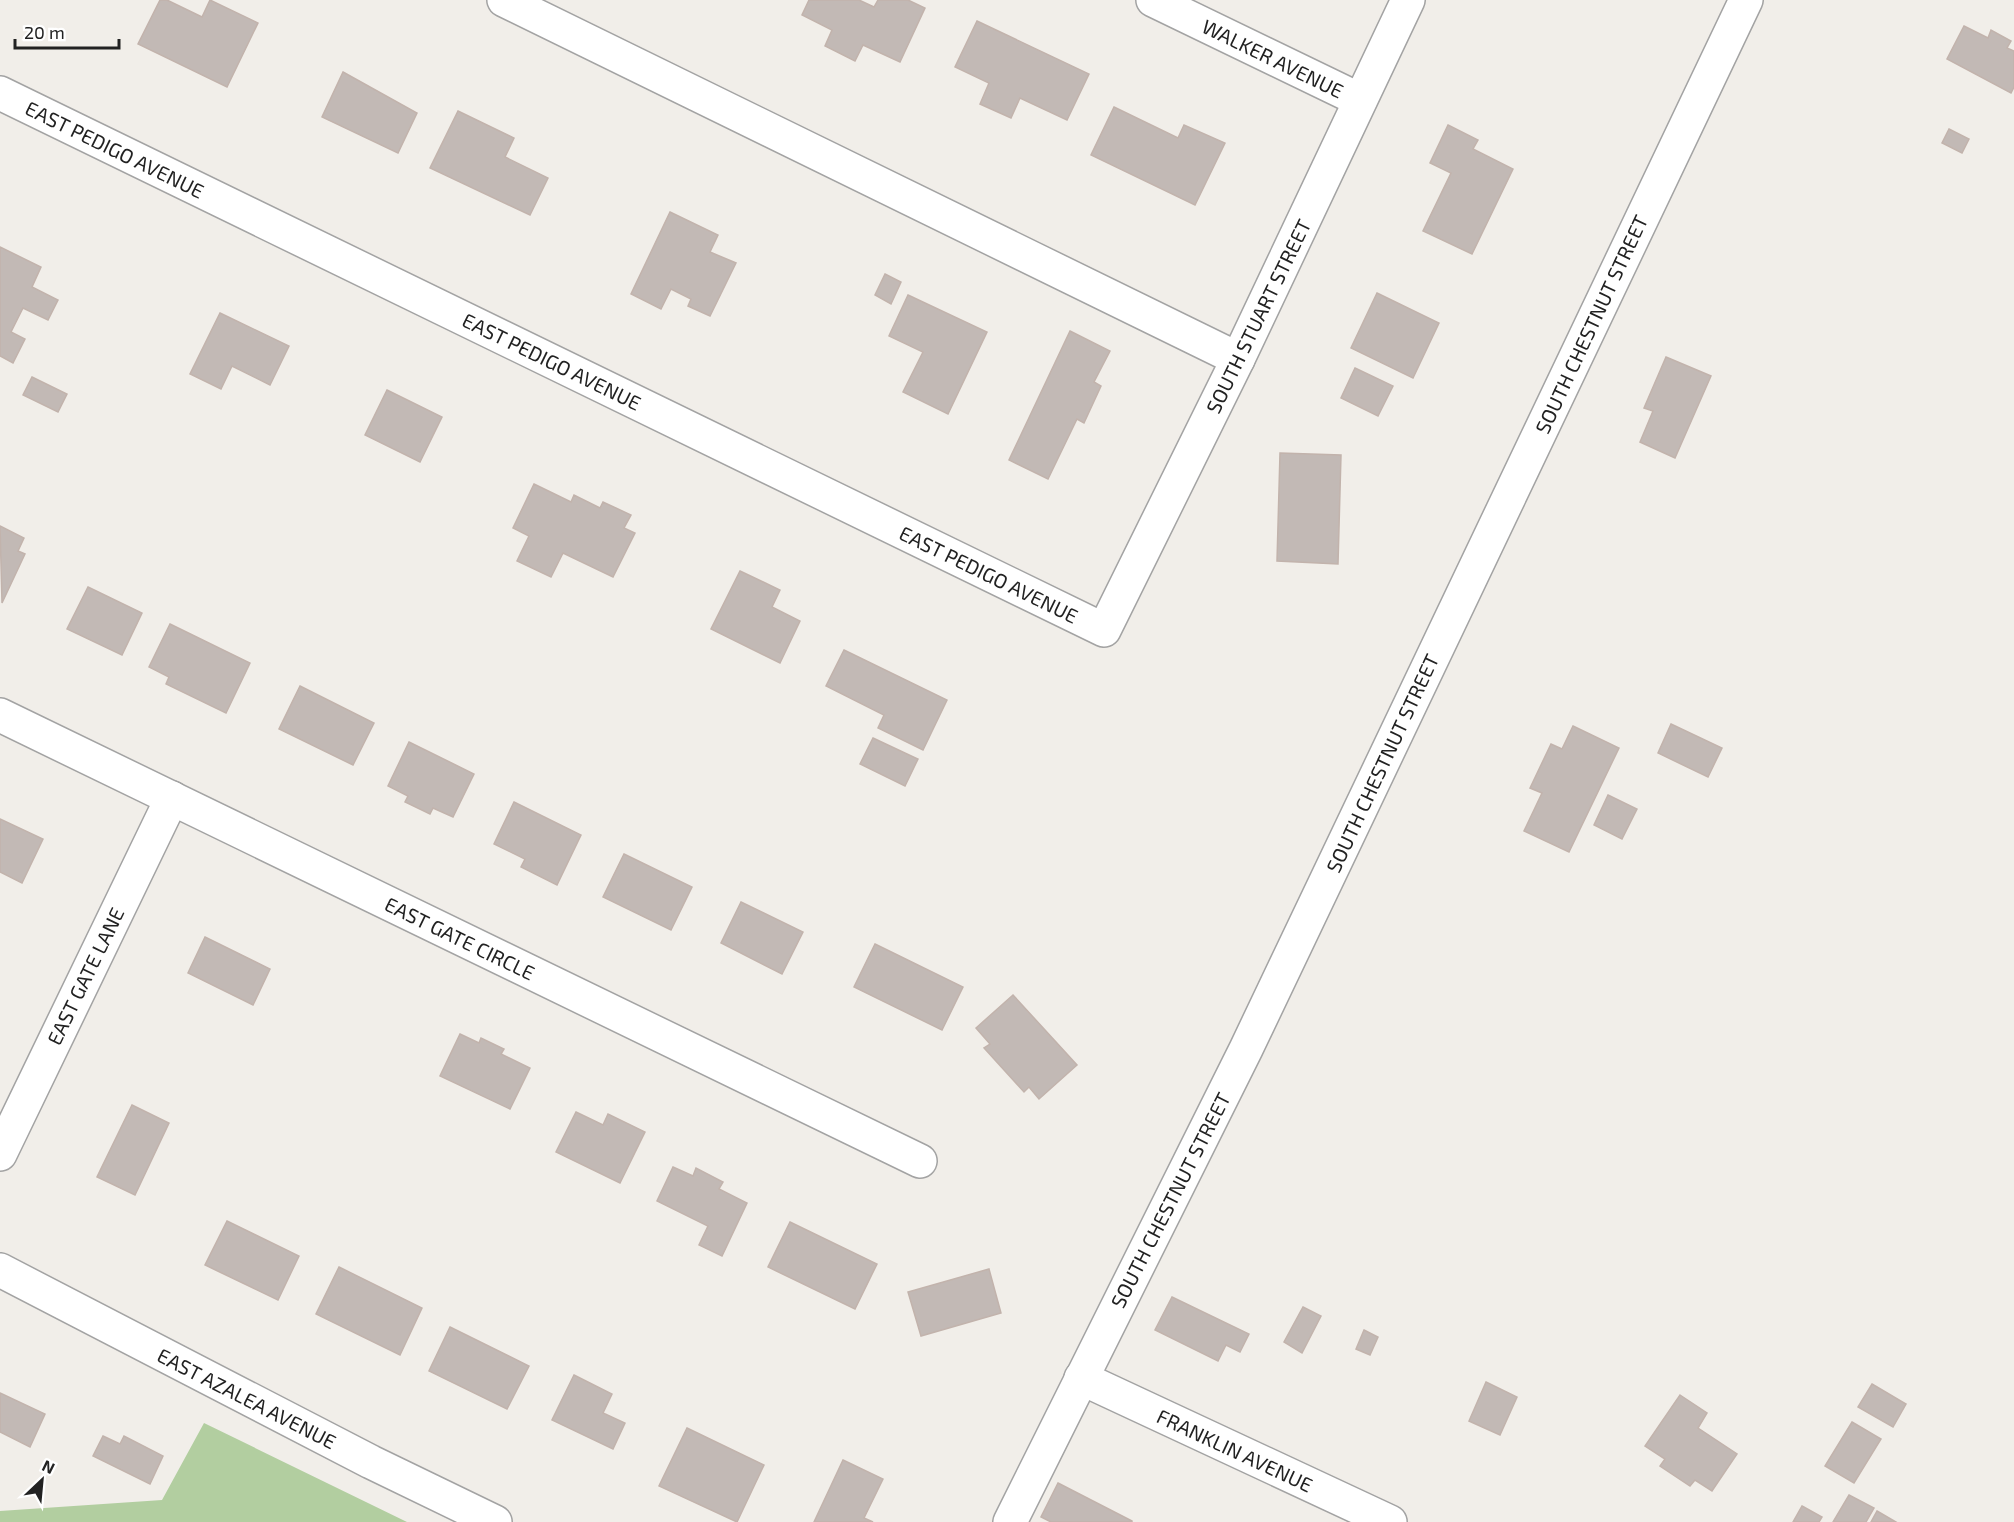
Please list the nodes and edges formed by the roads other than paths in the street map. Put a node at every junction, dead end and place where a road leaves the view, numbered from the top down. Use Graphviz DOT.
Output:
graph roads {
  1 [pos="504,0"];
  2 [pos="1153,0"];
  3 [pos="1408,0"];
  4 [pos="1746,0"];
  5 [pos="0,93"];
  6 [pos="1360,100"];
  7 [pos="1238,359"];
  8 [pos="1104,630"];
  9 [pos="0,715"];
  10 [pos="172,798"];
  11 [pos="0,1154"];
  12 [pos="920,1161"];
  13 [pos="0,1270"];
  14 [pos="1081,1378"];
  15 [pos="495,1522"];
  16 [pos="1010,1522"];
  17 [pos="1390,1522"];
  1 -- 7 [label="street"];
  2 -- 6 [label="street, WALKER AVENUE"];
  3 -- 6 [label="street, SOUTH STUART STREET"];
  4 -- 14 [label="street, SOUTH CHESTNUT STREET"];
  5 -- 8 [label="street, EAST PEDIGO AVENUE"];
  6 -- 7 [label="street, SOUTH STUART STREET"];
  7 -- 8 [label="street, SOUTH STUART STREET"];
  9 -- 10 [label="street, EAST GATE CIRCLE"];
  10 -- 11 [label="street, EAST GATE LANE"];
  10 -- 12 [label="street, EAST GATE CIRCLE"];
  13 -- 15 [label="street, EAST AZALEA AVENUE"];
  14 -- 16 [label="street, SOUTH CHESTNUT STREET"];
  14 -- 17 [label="street, FRANKLIN AVENUE"];
}
